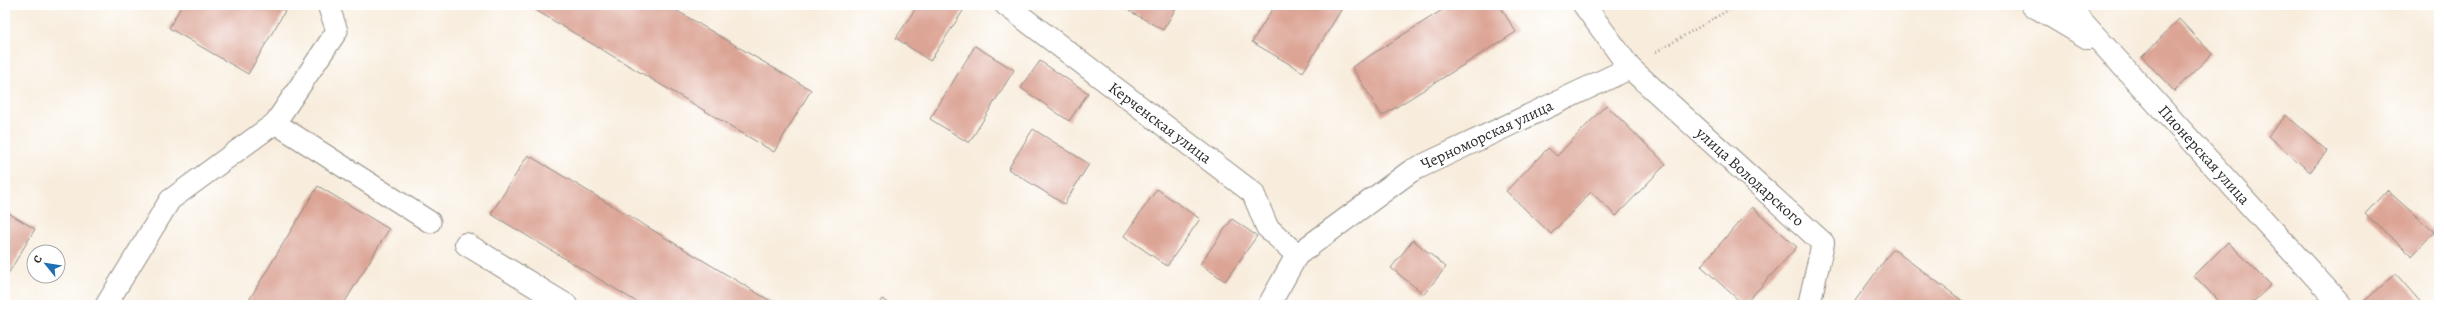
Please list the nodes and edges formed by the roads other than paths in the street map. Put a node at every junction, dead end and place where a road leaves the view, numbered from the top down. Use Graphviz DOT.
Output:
graph roads {
  1 [pos="328,5"];
  2 [pos="1006,5"];
  3 [pos="1584,5"];
  4 [pos="2032,5"];
  5 [pos="2067,5"];
  6 [pos="2110,51"];
  7 [pos="1630,68"];
  8 [pos="275,123"];
  9 [pos="430,222"];
  10 [pos="466,244"];
  11 [pos="1297,255"];
  12 [pos="106,305"];
  13 [pos="566,305"];
  14 [pos="1269,305"];
  15 [pos="1809,305"];
  16 [pos="2341,305"];
  1 -- 8 [label="lane"];
  2 -- 11 [label="street, Керченская улица"];
  3 -- 7 [label="street"];
  4 -- 6 [label="street"];
  5 -- 6 [label="street, Пионерская улица"];
  6 -- 16 [label="street, Пионерская улица"];
  7 -- 11 [label="street, Черноморская улица"];
  7 -- 15 [label="street, улица Володарского"];
  8 -- 9 [label="lane"];
  8 -- 12 [label="lane"];
  10 -- 13 [label="street"];
  11 -- 14 [label="street, Черноморская улица"];
}
